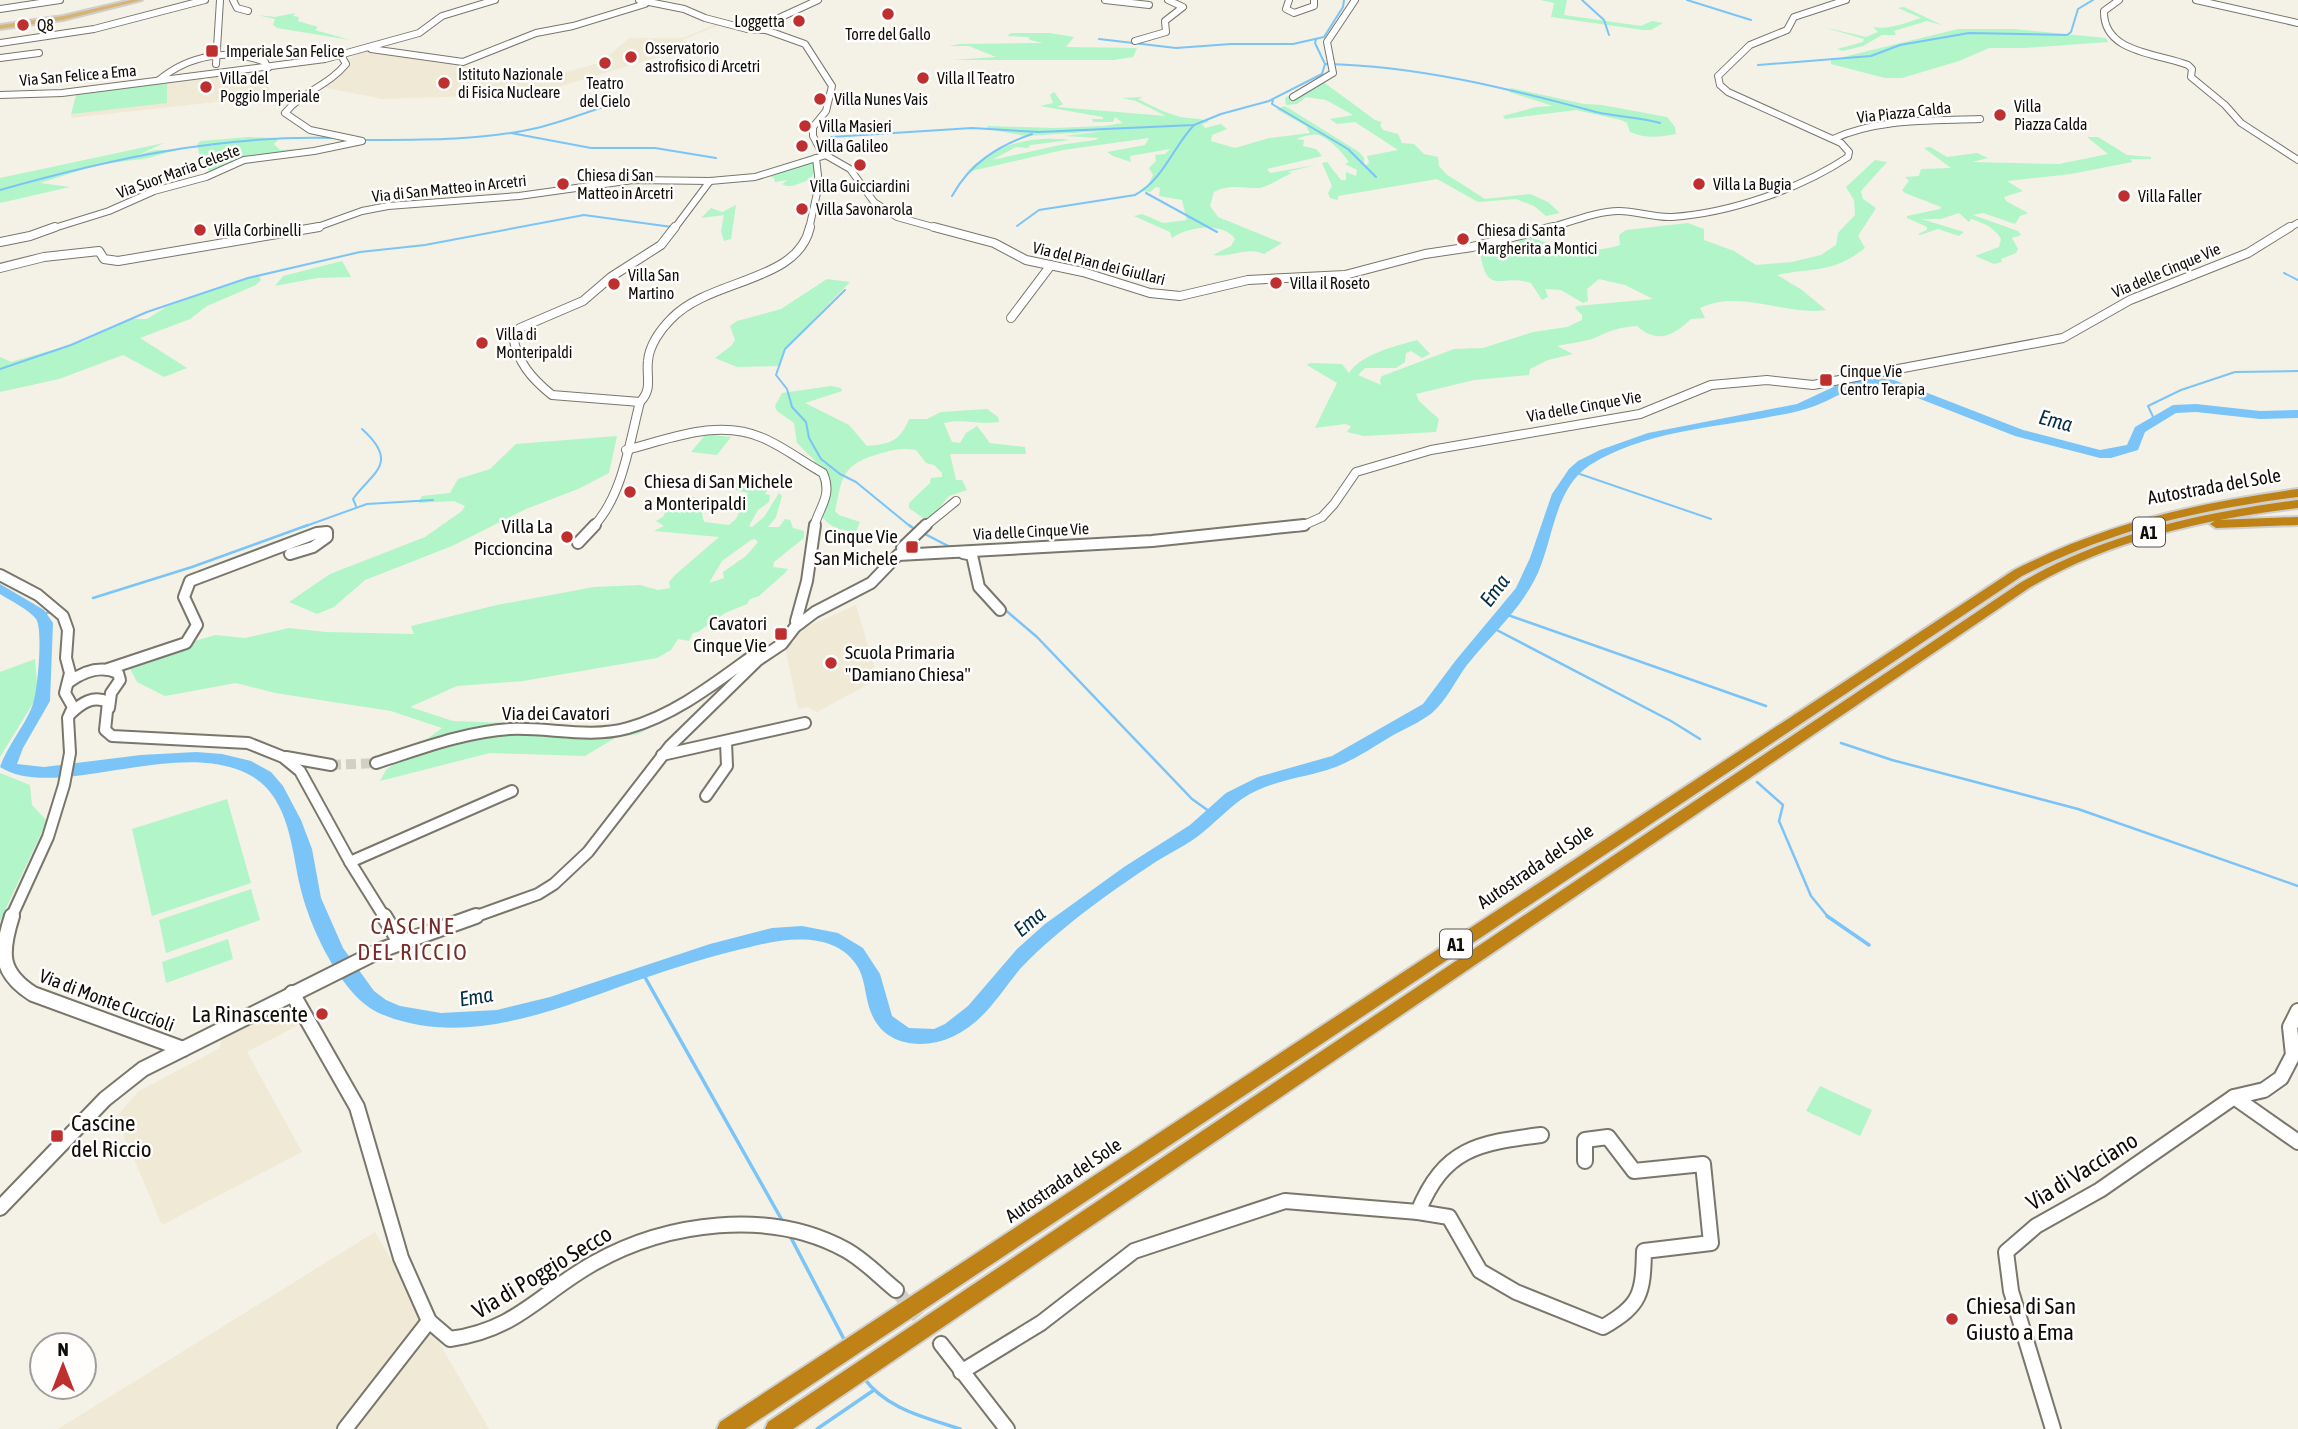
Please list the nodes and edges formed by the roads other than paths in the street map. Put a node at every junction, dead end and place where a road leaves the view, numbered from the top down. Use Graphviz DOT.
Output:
graph roads {
  1 [pos="60,0"];
  2 [pos="139,0"];
  3 [pos="205,0"];
  4 [pos="220,0"];
  5 [pos="233,0"];
  6 [pos="495,0"];
  7 [pos="639,0"];
  8 [pos="818,0"];
  9 [pos="1105,0"];
  10 [pos="1168,0"];
  11 [pos="1289,0"];
  12 [pos="1314,0"];
  13 [pos="1356,0"];
  14 [pos="1846,0"];
  15 [pos="2119,0"];
  16 [pos="2196,0"];
  17 [pos="648,3"];
  18 [pos="1149,5"];
  19 [pos="0,9"];
  20 [pos="248,11"];
  21 [pos="2298,23"];
  22 [pos="0,27"];
  23 [pos="766,30"];
  24 [pos="1135,41"];
  25 [pos="0,43"];
  26 [pos="356,51"];
  27 [pos="40,52"];
  28 [pos="216,57"];
  29 [pos="342,57"];
  30 [pos="0,58"];
  31 [pos="268,68"];
  32 [pos="216,74"];
  33 [pos="158,80"];
  34 [pos="0,95"];
  35 [pos="1293,97"];
  36 [pos="1980,119"];
  37 [pos="1833,139"];
  38 [pos="826,155"];
  39 [pos="816,158"];
  40 [pos="2298,160"];
  41 [pos="710,181"];
  42 [pos="2298,223"];
  43 [pos="0,242"];
  44 [pos="1051,265"];
  45 [pos="0,268"];
  46 [pos="1011,318"];
  47 [pos="640,402"];
  48 [pos="626,450"];
  49 [pos="2298,493"];
  50 [pos="956,501"];
  51 [pos="2298,504"];
  52 [pos="2298,521"];
  53 [pos="578,543"];
  54 [pos="953,551"];
  55 [pos="290,554"];
  56 [pos="904,554"];
  57 [pos="2082,556"];
  58 [pos="0,575"];
  59 [pos="1000,610"];
  60 [pos="798,625"];
  61 [pos="69,669"];
  62 [pos="113,671"];
  63 [pos="83,674"];
  64 [pos="69,682"];
  65 [pos="116,687"];
  66 [pos="70,698"];
  67 [pos="94,698"];
  68 [pos="109,708"];
  69 [pos="71,712"];
  70 [pos="805,723"];
  71 [pos="726,742"];
  72 [pos="662,755"];
  73 [pos="283,757"];
  74 [pos="376,763"];
  75 [pos="331,765"];
  76 [pos="512,791"];
  77 [pos="706,796"];
  78 [pos="350,862"];
  79 [pos="0,941"];
  80 [pos="400,942"];
  81 [pos="292,993"];
  82 [pos="2298,1011"];
  83 [pos="183,1049"];
  84 [pos="2234,1097"];
  85 [pos="1541,1135"];
  86 [pos="2298,1142"];
  87 [pos="1585,1161"];
  88 [pos="0,1208"];
  89 [pos="1418,1212"];
  90 [pos="896,1290"];
  91 [pos="429,1321"];
  92 [pos="941,1344"];
  93 [pos="961,1372"];
  94 [pos="345,1429"];
  95 [pos="727,1429"];
  96 [pos="775,1429"];
  97 [pos="1007,1429"];
  98 [pos="2053,1429"];
  1 -- 19 [label="street"];
  2 -- 22 [label="main road"];
  3 -- 25 [label="street"];
  4 -- 28 [label="street"];
  5 -- 20 [label="street"];
  6 -- 26 [label="street, Via San Felice a Ema"];
  7 -- 17 [label="street"];
  8 -- 23 [label="street"];
  9 -- 18 [label="street"];
  10 -- 24 [label="street"];
  11 -- 12 [label="street"];
  13 -- 35 [label="street"];
  14 -- 37 [label="street"];
  15 -- 40 [label="street"];
  16 -- 21 [label="street"];
  17 -- 23 [label="street"];
  17 -- 26 [label="street"];
  23 -- 38 [label="street"];
  26 -- 29 [label="street, Via San Felice a Ema"];
  27 -- 30 [label="street"];
  28 -- 31 [label="street"];
  28 -- 32 [label="street"];
  28 -- 33 [label="street"];
  29 -- 31 [label="street, Via San Felice a Ema"];
  29 -- 43 [label="street, Via Suor Maria Celeste"];
  31 -- 32 [label="street, Via San Felice a Ema"];
  32 -- 33 [label="street, Via San Felice a Ema"];
  33 -- 34 [label="street, Via San Felice a Ema"];
  36 -- 37 [label="street, Via Piazza Calda"];
  37 -- 44 [label="street, Via del Pian dei Giullari"];
  38 -- 39 [label="street, Via di San Matteo in Arcetri"];
  38 -- 44 [label="street, Via del Pian dei Giullari"];
  39 -- 41 [label="street, Via di San Matteo in Arcetri"];
  39 -- 47 [label="street"];
  41 -- 45 [label="street, Via di San Matteo in Arcetri"];
  41 -- 47 [label="street"];
  42 -- 54 [label="street, Via delle Cinque Vie"];
  44 -- 46 [label="street"];
  47 -- 48 [label="street"];
  48 -- 53 [label="street"];
  48 -- 60 [label="street"];
  49 -- 95 [label="highway, Autostrada del Sole / A1"];
  50 -- 56 [label="street"];
  51 -- 57 [label="highway, Autostrada del Sole / A1"];
  52 -- 57 [label="highway"];
  54 -- 56 [label="street, Via delle Cinque Vie"];
  54 -- 59 [label="street, Via delle Cinque Vie"];
  55 -- 62 [label="street"];
  56 -- 60 [label="street"];
  57 -- 96 [label="highway, Autostrada del Sole / A1"];
  58 -- 61 [label="street, Via di Monte Cuccioli"];
  60 -- 72 [label="street"];
  60 -- 74 [label="street, Via dei Cavatori"];
  61 -- 63 [label="street"];
  61 -- 64 [label="street, Via di Monte Cuccioli"];
  62 -- 63 [label="street"];
  62 -- 65 [label="street"];
  63 -- 64 [label="street"];
  64 -- 66 [label="street, Via di Monte Cuccioli"];
  65 -- 67 [label="street"];
  65 -- 68 [label="street"];
  66 -- 67 [label="street"];
  66 -- 69 [label="street, Via di Monte Cuccioli"];
  67 -- 68 [label="street"];
  67 -- 69 [label="street"];
  68 -- 73 [label="street"];
  69 -- 79 [label="street, Via di Monte Cuccioli"];
  70 -- 71 [label="street"];
  71 -- 72 [label="street"];
  71 -- 77 [label="street"];
  72 -- 80 [label="street"];
  73 -- 75 [label="street"];
  73 -- 78 [label="street"];
  76 -- 78 [label="street"];
  78 -- 80 [label="street"];
  79 -- 83 [label="street, Via di Monte Cuccioli"];
  80 -- 81 [label="street"];
  81 -- 83 [label="street"];
  81 -- 91 [label="street"];
  82 -- 84 [label="street, Via di Vacciano"];
  83 -- 88 [label="street"];
  84 -- 86 [label="street"];
  84 -- 98 [label="street, Via di Vacciano"];
  85 -- 89 [label="street"];
  87 -- 89 [label="street"];
  89 -- 93 [label="street"];
  90 -- 91 [label="street, Via di Poggio Secco"];
  91 -- 94 [label="street"];
  92 -- 93 [label="street"];
  93 -- 97 [label="street"];
}
